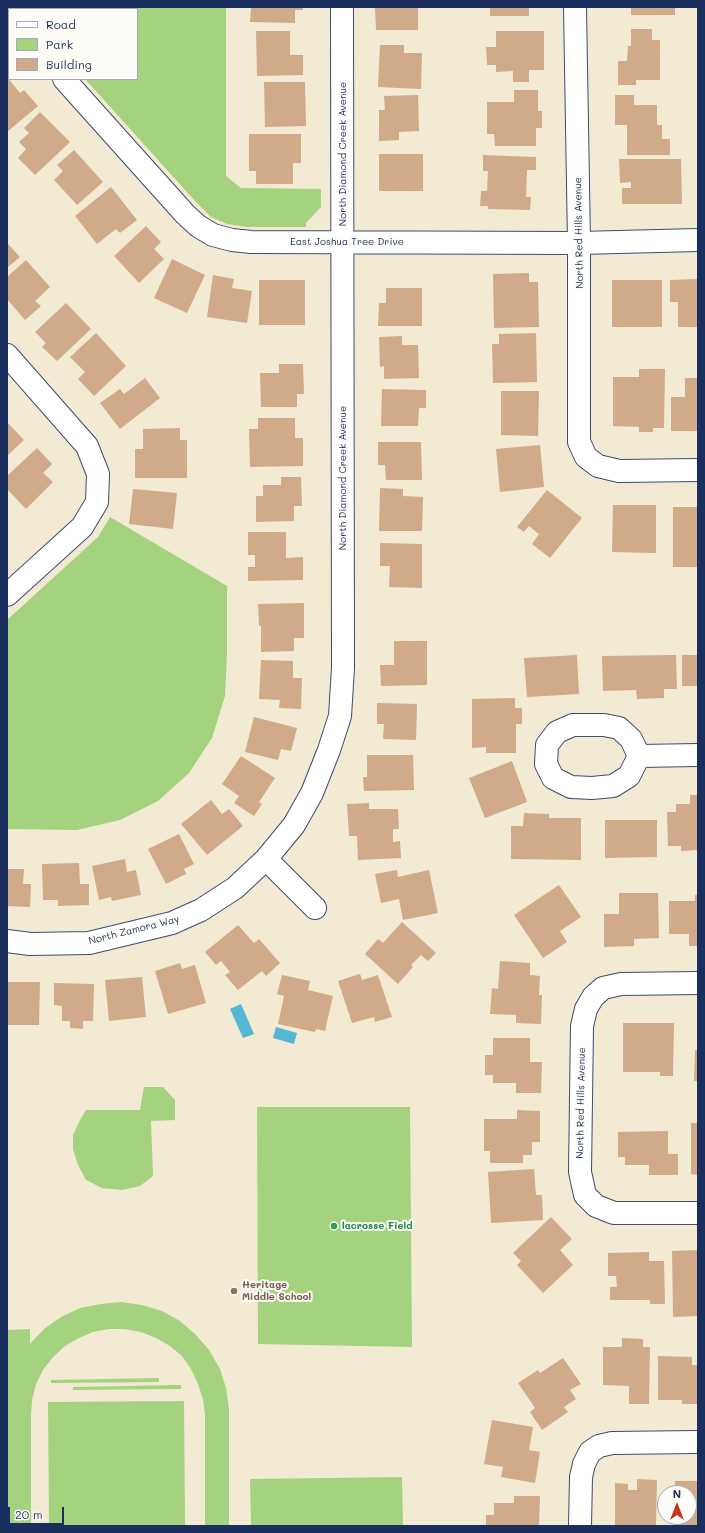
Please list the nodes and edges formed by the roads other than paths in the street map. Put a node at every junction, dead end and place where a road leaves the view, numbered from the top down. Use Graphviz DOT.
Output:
graph roads {
  1 [pos="342,7"];
  2 [pos="575,7"];
  3 [pos="65,80"];
  4 [pos="698,240"];
  5 [pos="343,242"];
  6 [pos="579,243"];
  7 [pos="7,355"];
  8 [pos="698,470"];
  9 [pos="7,595"];
  10 [pos="698,755"];
  11 [pos="639,756"];
  12 [pos="266,858"];
  13 [pos="315,908"];
  14 [pos="7,941"];
  15 [pos="698,983"];
  16 [pos="698,1213"];
  17 [pos="698,1442"];
  18 [pos="580,1526"];
  1 -- 5 [label="street, North Diamond Creek Avenue"];
  2 -- 6 [label="street, North Red Hills Avenue"];
  3 -- 5 [label="street, East Joshua Tree Drive"];
  4 -- 6 [label="street, East Joshua Tree Drive"];
  5 -- 6 [label="street, East Joshua Tree Drive"];
  5 -- 12 [label="street, North Diamond Creek Avenue"];
  6 -- 8 [label="street, North Red Hills Avenue"];
  7 -- 9 [label="street"];
  10 -- 11 [label="street"];
  12 -- 13 [label="street"];
  12 -- 14 [label="street, North Zamora Way"];
  15 -- 16 [label="street, North Red Hills Avenue"];
  17 -- 18 [label="street"];
}
